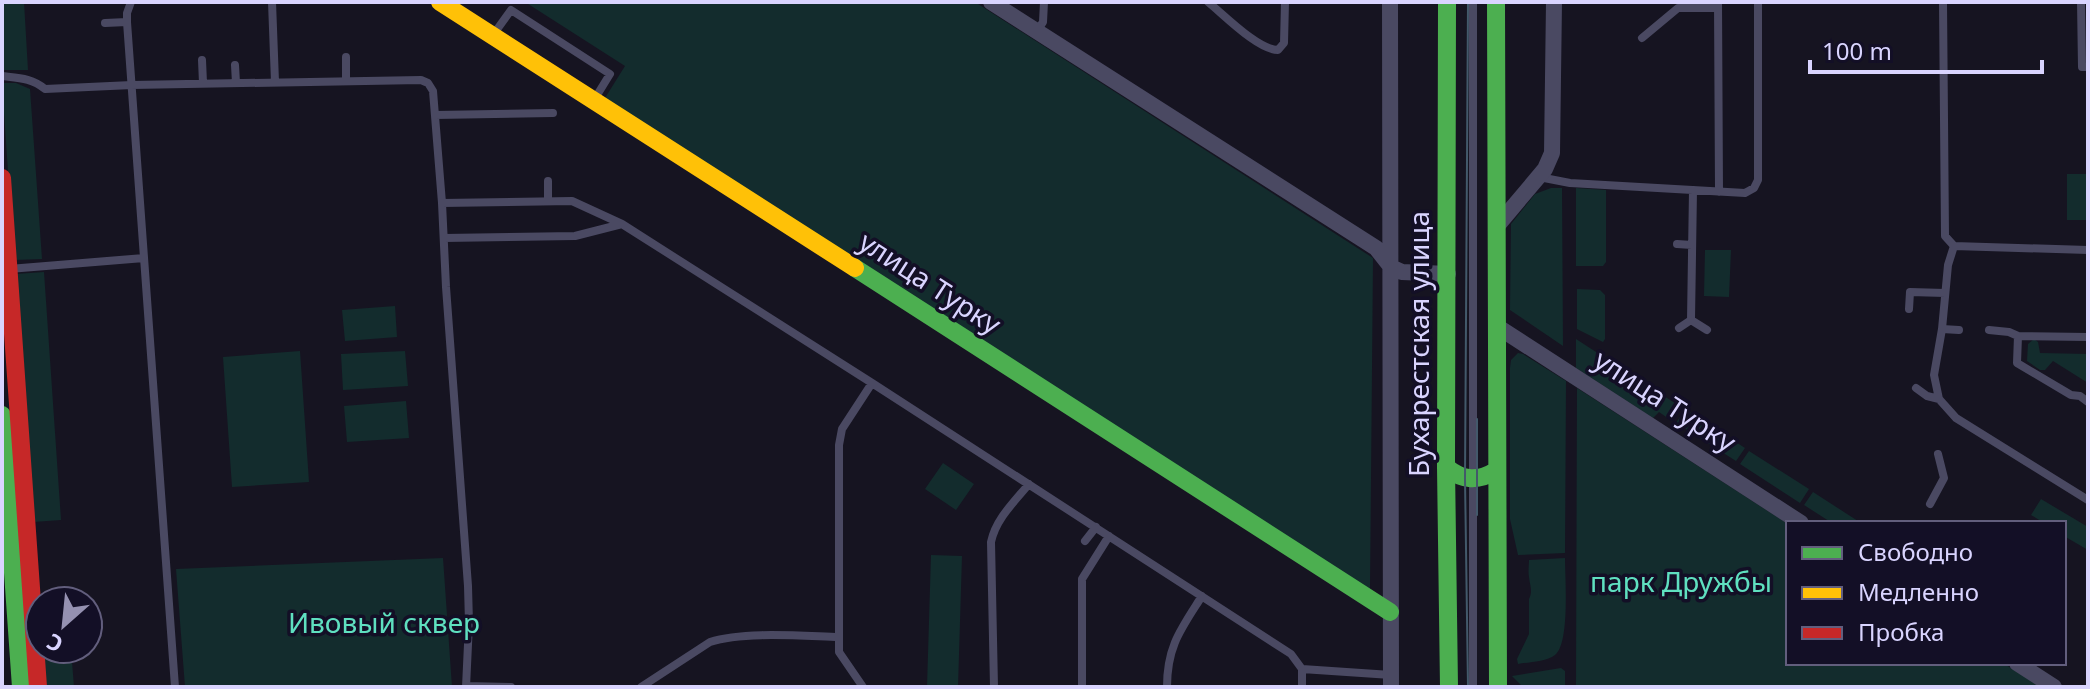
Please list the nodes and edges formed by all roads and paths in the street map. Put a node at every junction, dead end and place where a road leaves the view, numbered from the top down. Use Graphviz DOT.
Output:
graph roads {
  1 [pos="131,2"];
  2 [pos="272,2"];
  3 [pos="440,2"];
  4 [pos="991,2"];
  5 [pos="1044,2"];
  6 [pos="1208,2"];
  7 [pos="1285,2"];
  8 [pos="1390,2"];
  9 [pos="1466,2"];
  10 [pos="1554,2"];
  11 [pos="1758,2"];
  12 [pos="1943,2"];
  13 [pos="2081,2"];
  14 [pos="1486,4"];
  15 [pos="1447,5"];
  16 [pos="1718,5"];
  17 [pos="509,6"];
  18 [pos="127,22"];
  19 [pos="105,23"];
  20 [pos="1037,32"];
  21 [pos="493,35"];
  22 [pos="1642,38"];
  23 [pos="346,57"];
  24 [pos="202,60"];
  25 [pos="235,65"];
  26 [pos="2088,67"];
  27 [pos="2,76"];
  28 [pos="346,81"];
  29 [pos="275,82"];
  30 [pos="203,83"];
  31 [pos="236,83"];
  32 [pos="132,85"];
  33 [pos="593,100"];
  34 [pos="553,113"];
  35 [pos="435,115"];
  36 [pos="1538,177"];
  37 [pos="2,178"];
  38 [pos="548,181"];
  39 [pos="1693,190"];
  40 [pos="1719,192"];
  41 [pos="548,201"];
  42 [pos="442,203"];
  43 [pos="622,224"];
  44 [pos="1497,226"];
  45 [pos="444,238"];
  46 [pos="1677,244"];
  47 [pos="1692,245"];
  48 [pos="1954,246"];
  49 [pos="2088,250"];
  50 [pos="144,258"];
  51 [pos="1391,267"];
  52 [pos="5,269"];
  53 [pos="1448,274"];
  54 [pos="1945,293"];
  55 [pos="6,294"];
  56 [pos="1909,309"];
  57 [pos="1691,320"];
  58 [pos="1498,327"];
  59 [pos="1679,328"];
  60 [pos="1942,329"];
  61 [pos="1707,330"];
  62 [pos="1959,330"];
  63 [pos="1989,330"];
  64 [pos="2018,336"];
  65 [pos="2088,337"];
  66 [pos="872,383"];
  67 [pos="1916,388"];
  68 [pos="1939,399"];
  69 [pos="2088,402"];
  70 [pos="2,415"];
  71 [pos="1938,454"];
  72 [pos="1446,467"];
  73 [pos="1497,470"];
  74 [pos="1473,480"];
  75 [pos="1029,484"];
  76 [pos="2088,500"];
  77 [pos="1930,504"];
  78 [pos="1798,521"];
  79 [pos="1096,527"];
  80 [pos="1109,536"];
  81 [pos="1085,541"];
  82 [pos="1202,596"];
  83 [pos="1390,612"];
  84 [pos="839,637"];
  85 [pos="2020,665"];
  86 [pos="1302,669"];
  87 [pos="1391,681"];
  88 [pos="466,686"];
  89 [pos="1500,686"];
  90 [pos="21,687"];
  91 [pos="38,687"];
  92 [pos="175,687"];
  93 [pos="511,687"];
  94 [pos="641,687"];
  95 [pos="863,687"];
  96 [pos="994,687"];
  97 [pos="1082,687"];
  98 [pos="1167,687"];
  99 [pos="1302,687"];
  100 [pos="1449,687"];
  101 [pos="1473,687"];
  102 [pos="2054,687"];
  1 -- 18 [label="lane"];
  2 -- 29 [label="lane"];
  3 -- 21 [label="street, улица Турку"];
  4 -- 20 [label="street"];
  5 -- 20 [label="lane"];
  6 -- 7 [label="lane"];
  8 -- 51 [label="street"];
  9 -- 15 [label="street"];
  10 -- 36 [label="street"];
  11 -- 40 [label="lane"];
  12 -- 48 [label="lane"];
  13 -- 26 [label="lane"];
  14 -- 44 [label="street"];
  14 -- 74 [label="lane"];
  15 -- 53 [label="street, Бухарестская улица"];
  16 -- 22 [label="lane"];
  16 -- 40 [label="lane"];
  17 -- 21 [label="lane"];
  17 -- 33 [label="lane"];
  18 -- 19 [label="lane"];
  18 -- 32 [label="lane"];
  20 -- 51 [label="street"];
  21 -- 33 [label="street, улица Турку"];
  23 -- 28 [label="lane"];
  24 -- 30 [label="lane"];
  25 -- 31 [label="lane"];
  27 -- 32 [label="lane"];
  28 -- 29 [label="lane"];
  28 -- 35 [label="lane"];
  29 -- 31 [label="lane"];
  30 -- 31 [label="lane"];
  30 -- 32 [label="lane"];
  32 -- 50 [label="lane"];
  33 -- 83 [label="street, улица Турку"];
  34 -- 35 [label="lane"];
  35 -- 42 [label="lane"];
  36 -- 39 [label="lane"];
  36 -- 44 [label="street"];
  37 -- 52 [label="street"];
  38 -- 41 [label="lane"];
  39 -- 40 [label="lane"];
  39 -- 47 [label="lane"];
  41 -- 42 [label="lane"];
  41 -- 43 [label="lane"];
  42 -- 45 [label="lane"];
  43 -- 45 [label="lane"];
  43 -- 66 [label="lane"];
  44 -- 58 [label="street"];
  45 -- 88 [label="lane"];
  46 -- 47 [label="lane"];
  47 -- 57 [label="lane"];
  48 -- 49 [label="lane"];
  48 -- 54 [label="lane"];
  50 -- 52 [label="lane"];
  50 -- 92 [label="lane"];
  51 -- 53 [label="street"];
  51 -- 83 [label="street"];
  52 -- 55 [label="street"];
  53 -- 72 [label="street, Бухарестская улица"];
  54 -- 56 [label="lane"];
  54 -- 60 [label="lane"];
  55 -- 91 [label="street"];
  57 -- 59 [label="lane"];
  57 -- 61 [label="lane"];
  58 -- 73 [label="street"];
  58 -- 78 [label="street, улица Турку"];
  60 -- 62 [label="lane"];
  60 -- 68 [label="lane"];
  63 -- 64 [label="lane"];
  64 -- 65 [label="lane"];
  64 -- 69 [label="lane"];
  66 -- 75 [label="lane"];
  66 -- 84 [label="lane"];
  67 -- 68 [label="lane"];
  68 -- 76 [label="lane"];
  70 -- 90 [label="street"];
  71 -- 77 [label="lane"];
  72 -- 74 [label="street"];
  72 -- 100 [label="street, Бухарестская улица"];
  73 -- 74 [label="street"];
  73 -- 89 [label="street"];
  74 -- 101 [label="lane"];
  75 -- 79 [label="lane"];
  75 -- 96 [label="lane"];
  79 -- 80 [label="lane"];
  79 -- 81 [label="lane"];
  80 -- 82 [label="lane"];
  80 -- 97 [label="lane"];
  82 -- 86 [label="lane"];
  82 -- 98 [label="lane"];
  83 -- 87 [label="street"];
  84 -- 94 [label="lane"];
  84 -- 95 [label="lane"];
  85 -- 102 [label="street"];
  86 -- 87 [label="lane"];
  86 -- 99 [label="lane"];
  88 -- 93 [label="lane"];
}
